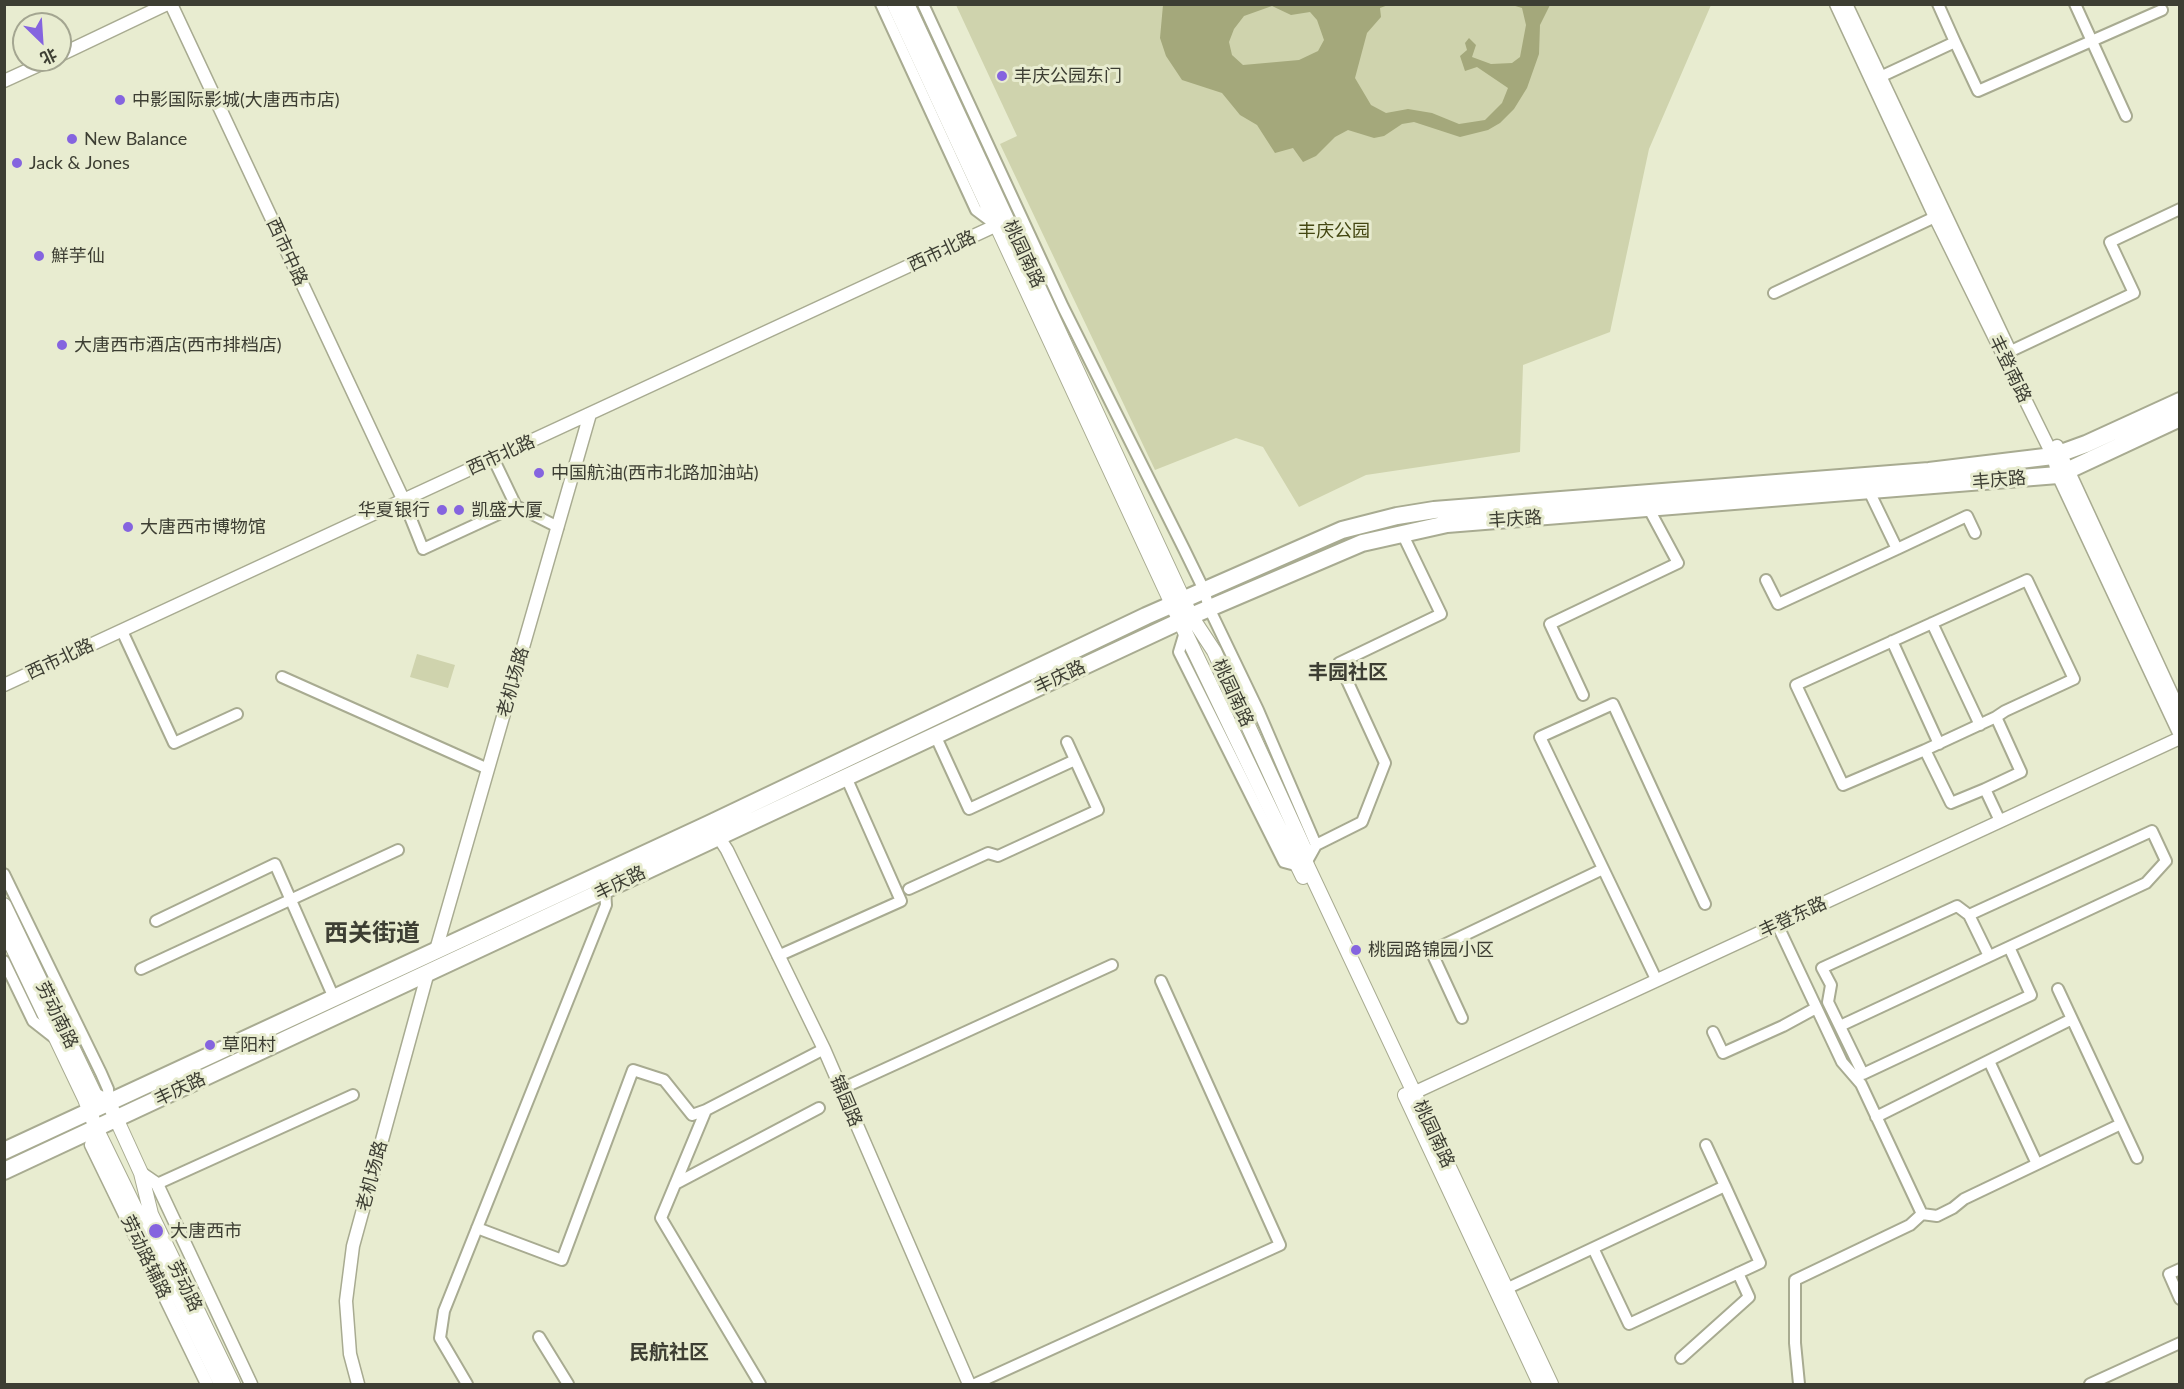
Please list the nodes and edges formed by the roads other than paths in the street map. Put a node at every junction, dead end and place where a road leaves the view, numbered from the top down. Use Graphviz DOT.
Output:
graph roads {
  1 [pos="167,4"];
  2 [pos="171,4"];
  3 [pos="881,4"];
  4 [pos="894,4"];
  5 [pos="907,4"];
  6 [pos="923,4"];
  7 [pos="1836,4"];
  8 [pos="1846,4"];
  9 [pos="1938,4"];
  10 [pos="2075,4"];
  11 [pos="2162,10"];
  12 [pos="2092,40"];
  13 [pos="1955,42"];
  14 [pos="72,49"];
  15 [pos="24,72"];
  16 [pos="1880,77"];
  17 [pos="4,81"];
  18 [pos="2126,116"];
  19 [pos="2180,209"];
  20 [pos="1935,217"];
  21 [pos="997,225"];
  22 [pos="1774,293"];
  23 [pos="2011,351"];
  24 [pos="2180,401"];
  25 [pos="590,414"];
  26 [pos="2180,418"];
  27 [pos="2057,454"];
  28 [pos="493,458"];
  29 [pos="2064,473"];
  30 [pos="1869,491"];
  31 [pos="403,499"];
  32 [pos="516,506"];
  33 [pos="1649,509"];
  34 [pos="558,527"];
  35 [pos="1402,533"];
  36 [pos="1975,533"];
  37 [pos="1897,549"];
  38 [pos="1766,580"];
  39 [pos="1204,590"];
  40 [pos="1209,608"];
  41 [pos="1183,615"];
  42 [pos="1932,623"];
  43 [pos="122,631"];
  44 [pos="1892,641"];
  45 [pos="282,677"];
  46 [pos="4,685"];
  47 [pos="2176,693"];
  48 [pos="1583,695"];
  49 [pos="2180,712"];
  50 [pos="237,714"];
  51 [pos="1996,717"];
  52 [pos="1980,725"];
  53 [pos="935,735"];
  54 [pos="2180,736"];
  55 [pos="1067,742"];
  56 [pos="1939,744"];
  57 [pos="1925,750"];
  58 [pos="1075,760"];
  59 [pos="488,769"];
  60 [pos="846,777"];
  61 [pos="1985,789"];
  62 [pos="2000,820"];
  63 [pos="714,830"];
  64 [pos="1316,845"];
  65 [pos="398,850"];
  66 [pos="1303,864"];
  67 [pos="1603,869"];
  68 [pos="4,874"];
  69 [pos="909,889"];
  70 [pos="605,891"];
  71 [pos="291,900"];
  72 [pos="1705,904"];
  73 [pos="4,905"];
  74 [pos="1969,915"];
  75 [pos="156,921"];
  76 [pos="1777,924"];
  77 [pos="4,929"];
  78 [pos="2009,947"];
  79 [pos="436,950"];
  80 [pos="778,956"];
  81 [pos="1989,956"];
  82 [pos="4,961"];
  83 [pos="1112,965"];
  84 [pos="141,969"];
  85 [pos="428,972"];
  86 [pos="1656,979"];
  87 [pos="1161,981"];
  88 [pos="2058,989"];
  89 [pos="334,998"];
  90 [pos="1816,1008"];
  91 [pos="1462,1018"];
  92 [pos="2072,1019"];
  93 [pos="1840,1026"];
  94 [pos="1713,1032"];
  95 [pos="56,1039"];
  96 [pos="824,1049"];
  97 [pos="1989,1061"];
  98 [pos="841,1089"];
  99 [pos="353,1095"];
  100 [pos="1410,1095"];
  101 [pos="109,1103"];
  102 [pos="819,1108"];
  103 [pos="706,1110"];
  104 [pos="90,1112"];
  105 [pos="1876,1116"];
  106 [pos="116,1119"];
  107 [pos="2121,1124"];
  108 [pos="96,1128"];
  109 [pos="1706,1145"];
  110 [pos="4,1151"];
  111 [pos="2137,1158"];
  112 [pos="2037,1164"];
  113 [pos="4,1171"];
  114 [pos="141,1173"];
  115 [pos="157,1184"];
  116 [pos="675,1184"];
  117 [pos="1725,1186"];
  118 [pos="1923,1214"];
  119 [pos="477,1228"];
  120 [pos="1593,1248"];
  121 [pos="2180,1269"];
  122 [pos="1738,1273"];
  123 [pos="1506,1289"];
  124 [pos="2180,1299"];
  125 [pos="539,1337"];
  126 [pos="2180,1343"];
  127 [pos="1681,1358"];
  128 [pos="207,1384"];
  129 [pos="221,1384"];
  130 [pos="233,1384"];
  131 [pos="251,1384"];
  132 [pos="358,1384"];
  133 [pos="466,1384"];
  134 [pos="568,1384"];
  135 [pos="760,1384"];
  136 [pos="969,1384"];
  137 [pos="975,1384"];
  138 [pos="1540,1384"];
  139 [pos="1551,1384"];
  140 [pos="1799,1384"];
  141 [pos="2090,1384"];
  1 -- 14 [label="street"];
  2 -- 31 [label="street, 西市中路"];
  3 -- 21 [label="street"];
  4 -- 21 [label="main road, 桃园南路"];
  5 -- 41 [label="main road, 桃园南路"];
  6 -- 39 [label="street"];
  7 -- 20 [label="street, 丰登南路"];
  8 -- 16 [label="street, 丰登南路"];
  9 -- 13 [label="street"];
  10 -- 12 [label="street"];
  11 -- 12 [label="street"];
  12 -- 13 [label="street"];
  12 -- 18 [label="street"];
  13 -- 16 [label="street"];
  15 -- 17 [label="street"];
  16 -- 23 [label="street, 丰登南路"];
  19 -- 23 [label="street"];
  20 -- 22 [label="street"];
  20 -- 27 [label="street, 丰登南路"];
  21 -- 25 [label="street, 西市北路"];
  21 -- 41 [label="main road, 桃园南路"];
  23 -- 27 [label="street, 丰登南路"];
  24 -- 27 [label="main road, 丰庆路"];
  25 -- 28 [label="street, 西市北路"];
  25 -- 34 [label="street, 老机场路"];
  26 -- 29 [label="main road, 丰庆路"];
  27 -- 29 [label="street, 丰登南路"];
  27 -- 39 [label="main road, 丰庆路"];
  28 -- 31 [label="street, 西市北路"];
  28 -- 32 [label="street"];
  29 -- 30 [label="main road, 丰庆路"];
  29 -- 47 [label="street, 丰登南路"];
  29 -- 54 [label="street, 丰登南路"];
  30 -- 33 [label="main road, 丰庆路"];
  30 -- 37 [label="street"];
  31 -- 32 [label="street"];
  31 -- 43 [label="street, 西市北路"];
  32 -- 34 [label="street"];
  33 -- 35 [label="main road, 丰庆路"];
  33 -- 48 [label="street"];
  34 -- 59 [label="street, 老机场路"];
  35 -- 40 [label="main road, 丰庆路"];
  35 -- 64 [label="street"];
  36 -- 37 [label="street"];
  37 -- 38 [label="street"];
  39 -- 40 [label="street"];
  39 -- 41 [label="main road, 丰庆路"];
  40 -- 41 [label="main road, 丰庆路"];
  40 -- 64 [label="street"];
  41 -- 53 [label="main road, 丰庆路"];
  41 -- 63 [label="main road, 丰庆路"];
  41 -- 66 [label="main road, 桃园南路"];
  41 -- 66 [label="street"];
  42 -- 44 [label="street"];
  42 -- 51 [label="street"];
  42 -- 52 [label="street"];
  43 -- 46 [label="street, 西市北路"];
  43 -- 50 [label="street"];
  44 -- 56 [label="street"];
  44 -- 57 [label="street"];
  45 -- 59 [label="street"];
  47 -- 49 [label="street, 丰登南路"];
  51 -- 52 [label="street"];
  51 -- 61 [label="street"];
  52 -- 56 [label="street"];
  53 -- 58 [label="street"];
  53 -- 60 [label="main road, 丰庆路"];
  54 -- 62 [label="street, 丰登东路"];
  55 -- 58 [label="street"];
  56 -- 57 [label="street"];
  57 -- 61 [label="street"];
  58 -- 69 [label="street"];
  59 -- 79 [label="street, 老机场路"];
  60 -- 63 [label="main road, 丰庆路"];
  60 -- 80 [label="street"];
  61 -- 62 [label="street"];
  62 -- 76 [label="street, 丰登东路"];
  63 -- 70 [label="main road, 丰庆路"];
  63 -- 79 [label="main road, 丰庆路"];
  63 -- 80 [label="street, 锦园路"];
  64 -- 66 [label="street"];
  65 -- 71 [label="street"];
  66 -- 100 [label="main road, 桃园南路"];
  67 -- 72 [label="street"];
  67 -- 86 [label="street"];
  67 -- 91 [label="street"];
  68 -- 101 [label="street"];
  70 -- 85 [label="main road, 丰庆路"];
  70 -- 119 [label="street"];
  71 -- 75 [label="street"];
  71 -- 84 [label="street"];
  71 -- 89 [label="street"];
  73 -- 101 [label="main road, 劳动南路"];
  74 -- 78 [label="street"];
  74 -- 81 [label="street"];
  74 -- 93 [label="street"];
  76 -- 86 [label="street, 丰登东路"];
  76 -- 90 [label="street"];
  77 -- 95 [label="main road, 劳动南路"];
  78 -- 81 [label="street"];
  78 -- 93 [label="street"];
  79 -- 89 [label="main road, 丰庆路"];
  80 -- 96 [label="street, 锦园路"];
  81 -- 93 [label="street"];
  82 -- 95 [label="street"];
  83 -- 98 [label="street"];
  85 -- 106 [label="main road, 丰庆路"];
  85 -- 132 [label="street, 老机场路"];
  86 -- 100 [label="street, 丰登东路"];
  87 -- 137 [label="street"];
  88 -- 92 [label="street"];
  89 -- 101 [label="main road, 丰庆路"];
  90 -- 94 [label="street"];
  90 -- 105 [label="street"];
  92 -- 97 [label="street"];
  92 -- 107 [label="street"];
  95 -- 104 [label="main road, 劳动南路"];
  96 -- 98 [label="street, 锦园路"];
  96 -- 103 [label="street"];
  97 -- 105 [label="street"];
  97 -- 112 [label="street"];
  98 -- 136 [label="street, 锦园路"];
  99 -- 115 [label="street"];
  100 -- 123 [label="main road, 桃园南路"];
  100 -- 138 [label="main road, 桃园南路"];
  101 -- 104 [label="main road, 丰庆路"];
  101 -- 106 [label="main road, 劳动南路"];
  102 -- 116 [label="street"];
  103 -- 116 [label="street"];
  103 -- 119 [label="street"];
  104 -- 108 [label="main road, 劳动南路"];
  104 -- 110 [label="main road, 丰庆路"];
  105 -- 118 [label="street"];
  106 -- 108 [label="main road, 丰庆路"];
  106 -- 114 [label="main road, 劳动路"];
  107 -- 111 [label="street"];
  107 -- 112 [label="street"];
  108 -- 113 [label="main road, 丰庆路"];
  108 -- 128 [label="street, 劳动路辅路"];
  108 -- 129 [label="main road, 劳动路"];
  109 -- 117 [label="street"];
  112 -- 118 [label="street"];
  114 -- 115 [label="street"];
  114 -- 130 [label="main road, 劳动路"];
  115 -- 131 [label="street"];
  116 -- 135 [label="street"];
  117 -- 120 [label="street"];
  117 -- 122 [label="street"];
  118 -- 140 [label="street"];
  119 -- 133 [label="street"];
  120 -- 122 [label="street"];
  120 -- 123 [label="street"];
  121 -- 124 [label="street"];
  122 -- 127 [label="street"];
  123 -- 139 [label="main road, 桃园南路"];
  125 -- 134 [label="street"];
  126 -- 141 [label="street"];
}
